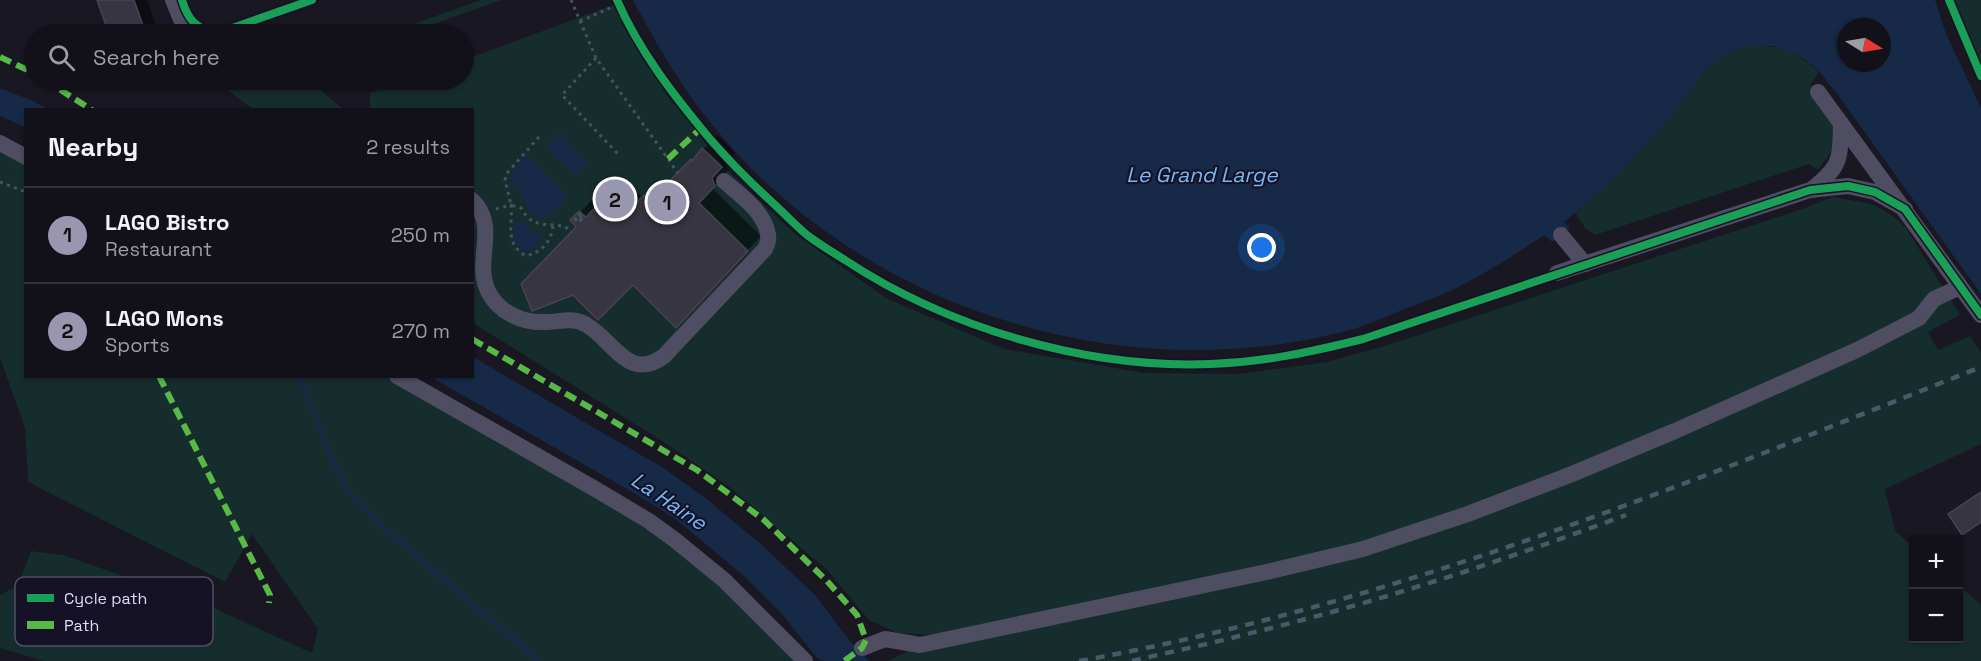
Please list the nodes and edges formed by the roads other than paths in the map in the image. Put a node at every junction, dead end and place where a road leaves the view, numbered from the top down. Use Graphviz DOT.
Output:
graph roads {
  1 [pos="173,0"];
  2 [pos="184,24"];
  3 [pos="1818,92"];
  4 [pos="1841,123"];
  5 [pos="0,143"];
  6 [pos="24,156"];
  7 [pos="724,181"];
  8 [pos="1810,190"];
  9 [pos="474,202"];
  10 [pos="1905,209"];
  11 [pos="1561,235"];
  12 [pos="1585,264"];
  13 [pos="1557,273"];
  14 [pos="1960,286"];
  15 [pos="1981,315"];
  16 [pos="401,378"];
  17 [pos="862,648"];
  18 [pos="805,661"];
  1 -- 2 [label="street"];
  3 -- 4 [label="street"];
  4 -- 8 [label="street"];
  4 -- 10 [label="street"];
  5 -- 6 [label="street"];
  7 -- 9 [label="street"];
  8 -- 10 [label="street"];
  8 -- 12 [label="street"];
  10 -- 14 [label="street"];
  11 -- 12 [label="street"];
  12 -- 13 [label="street"];
  14 -- 15 [label="street"];
  14 -- 17 [label="street"];
  16 -- 18 [label="street"];
}
